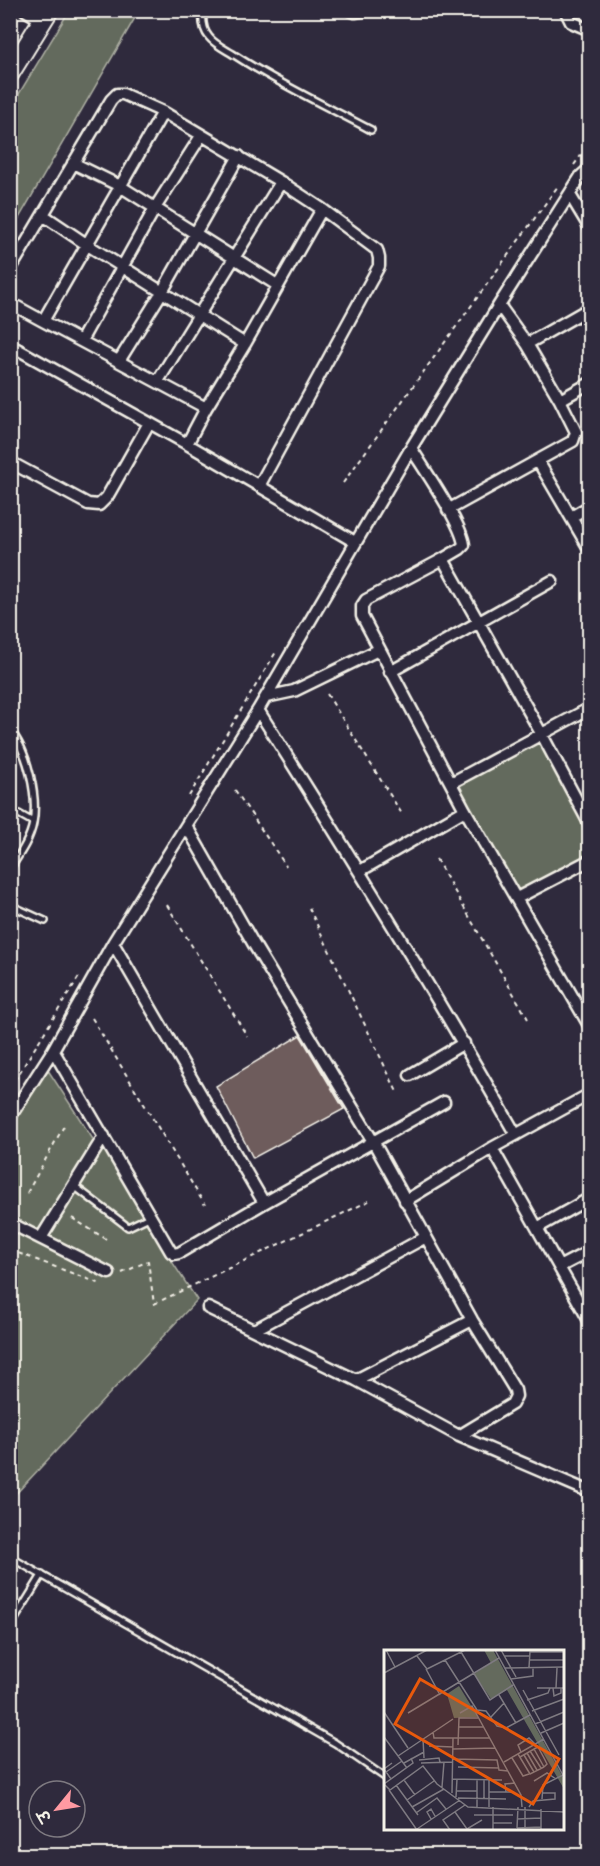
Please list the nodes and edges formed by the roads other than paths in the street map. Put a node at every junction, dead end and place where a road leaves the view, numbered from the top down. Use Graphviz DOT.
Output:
graph roads {
  1 [pos="25,10"];
  2 [pos="203,10"];
  3 [pos="350,10"];
  4 [pos="366,10"];
  5 [pos="565,10"];
  6 [pos="46,16"];
  7 [pos="590,30"];
  8 [pos="10,73"];
  9 [pos="163,112"];
  10 [pos="371,130"];
  11 [pos="201,136"];
  12 [pos="239,156"];
  13 [pos="73,163"];
  14 [pos="590,168"];
  15 [pos="281,182"];
  16 [pos="120,186"];
  17 [pos="570,195"];
  18 [pos="155,208"];
  19 [pos="322,209"];
  20 [pos="43,215"];
  21 [pos="590,228"];
  22 [pos="195,232"];
  23 [pos="86,244"];
  24 [pos="234,257"];
  25 [pos="122,266"];
  26 [pos="10,270"];
  27 [pos="277,285"];
  28 [pos="162,291"];
  29 [pos="10,303"];
  30 [pos="499,304"];
  31 [pos="590,308"];
  32 [pos="200,315"];
  33 [pos="43,321"];
  34 [pos="81,341"];
  35 [pos="245,344"];
  36 [pos="526,344"];
  37 [pos="10,345"];
  38 [pos="119,361"];
  39 [pos="158,381"];
  40 [pos="590,383"];
  41 [pos="560,400"];
  42 [pos="206,408"];
  43 [pos="149,423"];
  44 [pos="187,444"];
  45 [pos="411,448"];
  46 [pos="538,461"];
  47 [pos="10,462"];
  48 [pos="260,486"];
  49 [pos="590,506"];
  50 [pos="448,510"];
  51 [pos="571,517"];
  52 [pos="355,542"];
  53 [pos="590,550"];
  54 [pos="443,559"];
  55 [pos="552,581"];
  56 [pos="478,623"];
  57 [pos="378,650"];
  58 [pos="390,672"];
  59 [pos="266,697"];
  60 [pos="590,708"];
  61 [pos="258,710"];
  62 [pos="10,730"];
  63 [pos="541,733"];
  64 [pos="451,783"];
  65 [pos="10,809"];
  66 [pos="465,810"];
  67 [pos="33,822"];
  68 [pos="590,825"];
  69 [pos="186,827"];
  70 [pos="590,860"];
  71 [pos="10,869"];
  72 [pos="360,871"];
  73 [pos="517,898"];
  74 [pos="10,905"];
  75 [pos="45,921"];
  76 [pos="113,944"];
  77 [pos="586,1015"];
  78 [pos="590,1027"];
  79 [pos="464,1043"];
  80 [pos="53,1050"];
  81 [pos="411,1075"];
  82 [pos="590,1094"];
  83 [pos="444,1102"];
  84 [pos="10,1117"];
  85 [pos="516,1135"];
  86 [pos="104,1136"];
  87 [pos="374,1143"];
  88 [pos="492,1148"];
  89 [pos="74,1185"];
  90 [pos="590,1198"];
  91 [pos="405,1201"];
  92 [pos="264,1203"];
  93 [pos="149,1217"];
  94 [pos="10,1223"];
  95 [pos="537,1228"];
  96 [pos="426,1237"];
  97 [pos="41,1238"];
  98 [pos="590,1251"];
  99 [pos="559,1267"];
  100 [pos="109,1273"];
  101 [pos="208,1308"];
  102 [pos="472,1320"];
  103 [pos="590,1322"];
  104 [pos="254,1330"];
  105 [pos="356,1380"];
  106 [pos="459,1436"];
  107 [pos="590,1492"];
  108 [pos="10,1557"];
  109 [pos="42,1575"];
  110 [pos="10,1627"];
  111 [pos="384,1777"];
  1 -- 6 [label="street"];
  2 -- 10 [label="lane"];
  3 -- 4 [label="street"];
  5 -- 7 [label="street"];
  6 -- 8 [label="main road"];
  9 -- 11 [label="street"];
  9 -- 13 [label="street"];
  9 -- 16 [label="street"];
  11 -- 12 [label="street"];
  11 -- 18 [label="street"];
  12 -- 15 [label="street"];
  12 -- 22 [label="street"];
  13 -- 16 [label="street"];
  13 -- 20 [label="street"];
  14 -- 17 [label="street"];
  15 -- 19 [label="street"];
  15 -- 24 [label="street"];
  16 -- 18 [label="street"];
  16 -- 23 [label="street"];
  17 -- 21 [label="street"];
  17 -- 30 [label="street"];
  18 -- 22 [label="street"];
  18 -- 25 [label="street"];
  19 -- 27 [label="street"];
  19 -- 48 [label="street"];
  20 -- 23 [label="street"];
  20 -- 26 [label="street"];
  22 -- 24 [label="street"];
  22 -- 28 [label="street"];
  23 -- 25 [label="street"];
  23 -- 33 [label="street"];
  24 -- 27 [label="street"];
  24 -- 32 [label="street"];
  25 -- 28 [label="street"];
  25 -- 34 [label="street"];
  27 -- 35 [label="street"];
  28 -- 32 [label="street"];
  28 -- 38 [label="street"];
  29 -- 33 [label="street"];
  30 -- 36 [label="street"];
  30 -- 45 [label="street"];
  31 -- 36 [label="street"];
  32 -- 35 [label="street"];
  32 -- 39 [label="street"];
  33 -- 34 [label="street"];
  34 -- 38 [label="street"];
  35 -- 42 [label="street"];
  36 -- 41 [label="street"];
  37 -- 43 [label="street"];
  38 -- 39 [label="street"];
  39 -- 42 [label="street"];
  40 -- 41 [label="street"];
  41 -- 46 [label="street"];
  42 -- 44 [label="street"];
  43 -- 44 [label="street"];
  43 -- 47 [label="street"];
  44 -- 48 [label="street"];
  45 -- 50 [label="street"];
  45 -- 52 [label="street"];
  46 -- 50 [label="street"];
  46 -- 51 [label="street"];
  48 -- 52 [label="street"];
  49 -- 51 [label="street"];
  50 -- 54 [label="street"];
  51 -- 53 [label="street"];
  52 -- 59 [label="street"];
  54 -- 56 [label="street"];
  54 -- 57 [label="street"];
  55 -- 56 [label="street"];
  56 -- 58 [label="street"];
  56 -- 63 [label="street"];
  57 -- 58 [label="street"];
  57 -- 59 [label="street"];
  58 -- 64 [label="street"];
  59 -- 61 [label="street"];
  60 -- 63 [label="street"];
  61 -- 69 [label="street"];
  61 -- 72 [label="street"];
  62 -- 67 [label="lane"];
  63 -- 64 [label="street"];
  63 -- 68 [label="street"];
  64 -- 66 [label="street"];
  65 -- 67 [label="lane"];
  66 -- 72 [label="street"];
  66 -- 73 [label="street"];
  67 -- 71 [label="lane"];
  69 -- 76 [label="street"];
  69 -- 87 [label="street"];
  70 -- 73 [label="street"];
  72 -- 79 [label="street"];
  73 -- 77 [label="street"];
  74 -- 75 [label="lane"];
  76 -- 80 [label="street"];
  76 -- 92 [label="street"];
  77 -- 78 [label="street"];
  79 -- 81 [label="street"];
  79 -- 85 [label="street"];
  80 -- 84 [label="street"];
  80 -- 86 [label="street"];
  82 -- 85 [label="street"];
  83 -- 87 [label="street"];
  85 -- 88 [label="street"];
  86 -- 89 [label="street"];
  86 -- 93 [label="street"];
  87 -- 91 [label="street"];
  87 -- 92 [label="street"];
  88 -- 91 [label="street"];
  88 -- 95 [label="street"];
  89 -- 93 [label="lane"];
  89 -- 97 [label="street"];
  90 -- 95 [label="street"];
  91 -- 96 [label="street"];
  92 -- 93 [label="street"];
  94 -- 97 [label="street"];
  95 -- 99 [label="street"];
  96 -- 102 [label="street"];
  96 -- 104 [label="street"];
  97 -- 100 [label="street"];
  98 -- 99 [label="street"];
  99 -- 103 [label="street"];
  101 -- 104 [label="street"];
  102 -- 105 [label="street"];
  102 -- 106 [label="street"];
  104 -- 105 [label="street"];
  105 -- 106 [label="street"];
  106 -- 107 [label="street"];
  108 -- 109 [label="lane"];
  109 -- 110 [label="lane"];
  109 -- 111 [label="lane"];
}
